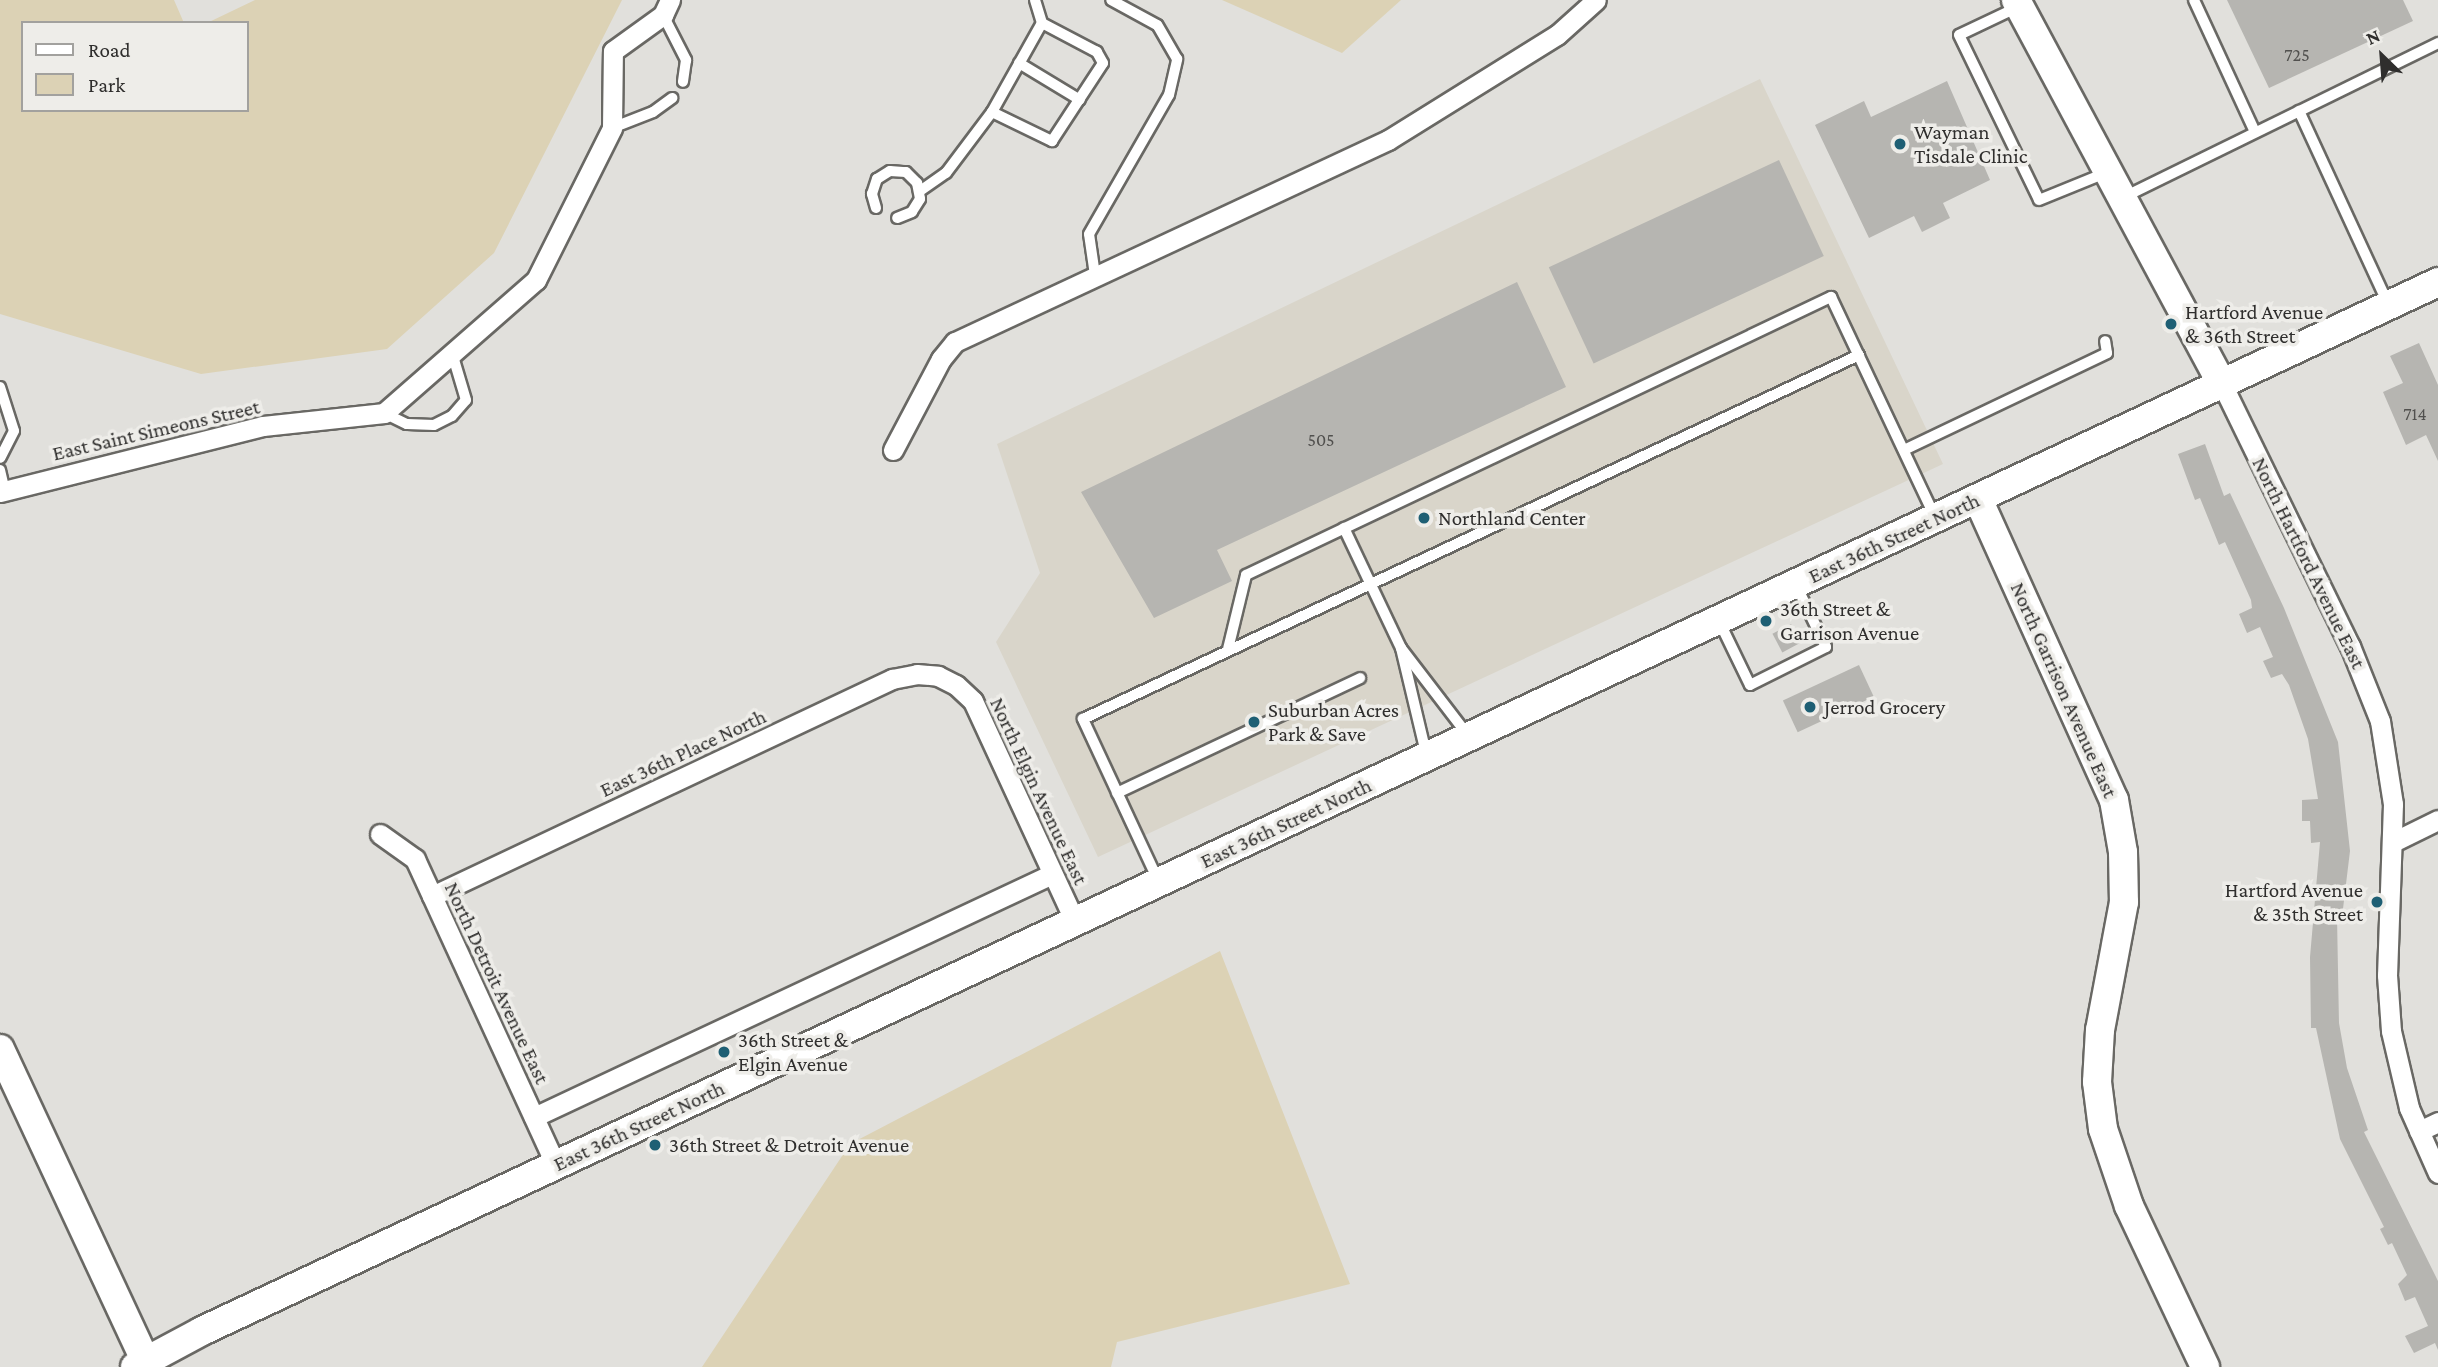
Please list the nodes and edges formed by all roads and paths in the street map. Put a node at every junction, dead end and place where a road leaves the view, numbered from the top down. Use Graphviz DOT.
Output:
graph roads {
  1 [pos="1035,0"];
  2 [pos="1111,0"];
  3 [pos="1596,0"];
  4 [pos="2193,0"];
  5 [pos="2018,3"];
  6 [pos="666,8"];
  7 [pos="1042,23"];
  8 [pos="2438,43"];
  9 [pos="1019,63"];
  10 [pos="683,82"];
  11 [pos="672,98"];
  12 [pos="1080,100"];
  13 [pos="2299,111"];
  14 [pos="992,112"];
  15 [pos="612,128"];
  16 [pos="2255,132"];
  17 [pos="2106,173"];
  18 [pos="920,191"];
  19 [pos="2120,199"];
  20 [pos="876,208"];
  21 [pos="897,218"];
  22 [pos="1095,275"];
  23 [pos="2438,282"];
  24 [pos="2389,305"];
  25 [pos="2105,341"];
  26 [pos="452,354"];
  27 [pos="1859,355"];
  28 [pos="2222,384"];
  29 [pos="0,387"];
  30 [pos="384,413"];
  31 [pos="893,450"];
  32 [pos="1904,450"];
  33 [pos="0,458"];
  34 [pos="0,470"];
  35 [pos="2,491"];
  36 [pos="1978,499"];
  37 [pos="1935,519"];
  38 [pos="1344,528"];
  39 [pos="1796,584"];
  40 [pos="1371,585"];
  41 [pos="1719,620"];
  42 [pos="1401,648"];
  43 [pos="1228,649"];
  44 [pos="1360,678"];
  45 [pos="956,685"];
  46 [pos="1469,737"];
  47 [pos="1428,757"];
  48 [pos="1117,793"];
  49 [pos="2438,820"];
  50 [pos="380,834"];
  51 [pos="2393,842"];
  52 [pos="1052,874"];
  53 [pos="1159,882"];
  54 [pos="432,896"];
  55 [pos="1074,920"];
  56 [pos="0,1049"];
  57 [pos="534,1117"];
  58 [pos="2438,1122"];
  59 [pos="2419,1131"];
  60 [pos="556,1165"];
  61 [pos="2438,1173"];
  62 [pos="143,1365"];
  63 [pos="2205,1367"];
  1 -- 7 [label="lane"];
  2 -- 22 [label="lane"];
  3 -- 22 [label="street"];
  4 -- 16 [label="lane"];
  5 -- 17 [label="main road, North Hartford Avenue East"];
  5 -- 17 [label="lane"];
  6 -- 10 [label="lane"];
  6 -- 15 [label="street"];
  7 -- 9 [label="lane"];
  7 -- 12 [label="lane"];
  8 -- 13 [label="lane"];
  9 -- 12 [label="lane"];
  9 -- 14 [label="lane"];
  11 -- 15 [label="lane"];
  12 -- 14 [label="lane"];
  13 -- 16 [label="lane"];
  13 -- 24 [label="lane"];
  14 -- 18 [label="lane"];
  15 -- 26 [label="street"];
  16 -- 19 [label="lane"];
  17 -- 19 [label="main road, North Hartford Avenue East"];
  18 -- 20 [label="lane"];
  18 -- 21 [label="lane"];
  19 -- 28 [label="main road, North Hartford Avenue East"];
  22 -- 31 [label="street"];
  23 -- 24 [label="main road, East 36th Street North"];
  24 -- 28 [label="main road, East 36th Street North"];
  25 -- 32 [label="lane"];
  26 -- 30 [label="street"];
  26 -- 30 [label="lane"];
  27 -- 32 [label="lane"];
  27 -- 38 [label="lane"];
  27 -- 40 [label="lane"];
  28 -- 36 [label="main road, East 36th Street North"];
  28 -- 51 [label="street, North Hartford Avenue East"];
  29 -- 33 [label="lane"];
  30 -- 35 [label="street, East Saint Simeons Street"];
  32 -- 37 [label="lane"];
  34 -- 35 [label="lane"];
  36 -- 37 [label="main road, East 36th Street North"];
  36 -- 63 [label="main road, North Garrison Avenue East"];
  37 -- 39 [label="main road, East 36th Street North"];
  38 -- 40 [label="lane"];
  38 -- 43 [label="lane"];
  39 -- 41 [label="main road, East 36th Street North"];
  39 -- 41 [label="lane"];
  40 -- 42 [label="lane"];
  40 -- 43 [label="lane"];
  41 -- 46 [label="main road, East 36th Street North"];
  42 -- 46 [label="lane"];
  42 -- 47 [label="lane"];
  43 -- 48 [label="lane"];
  44 -- 48 [label="lane"];
  45 -- 52 [label="street, North Elgin Avenue East"];
  45 -- 54 [label="street, East 36th Place North"];
  46 -- 47 [label="main road, East 36th Street North"];
  47 -- 53 [label="main road, East 36th Street North"];
  48 -- 53 [label="lane"];
  49 -- 51 [label="street"];
  50 -- 54 [label="street, North Detroit Avenue East"];
  51 -- 59 [label="street, North Hartford Avenue East"];
  52 -- 55 [label="street, North Elgin Avenue East"];
  52 -- 57 [label="street"];
  53 -- 55 [label="main road, East 36th Street North"];
  54 -- 57 [label="street, North Detroit Avenue East"];
  55 -- 60 [label="main road, East 36th Street North"];
  56 -- 62 [label="main road"];
  57 -- 60 [label="street, North Detroit Avenue East"];
  58 -- 59 [label="street"];
  59 -- 61 [label="street, North Hartford Avenue East"];
  60 -- 62 [label="main road, East 36th Street North"];
}
